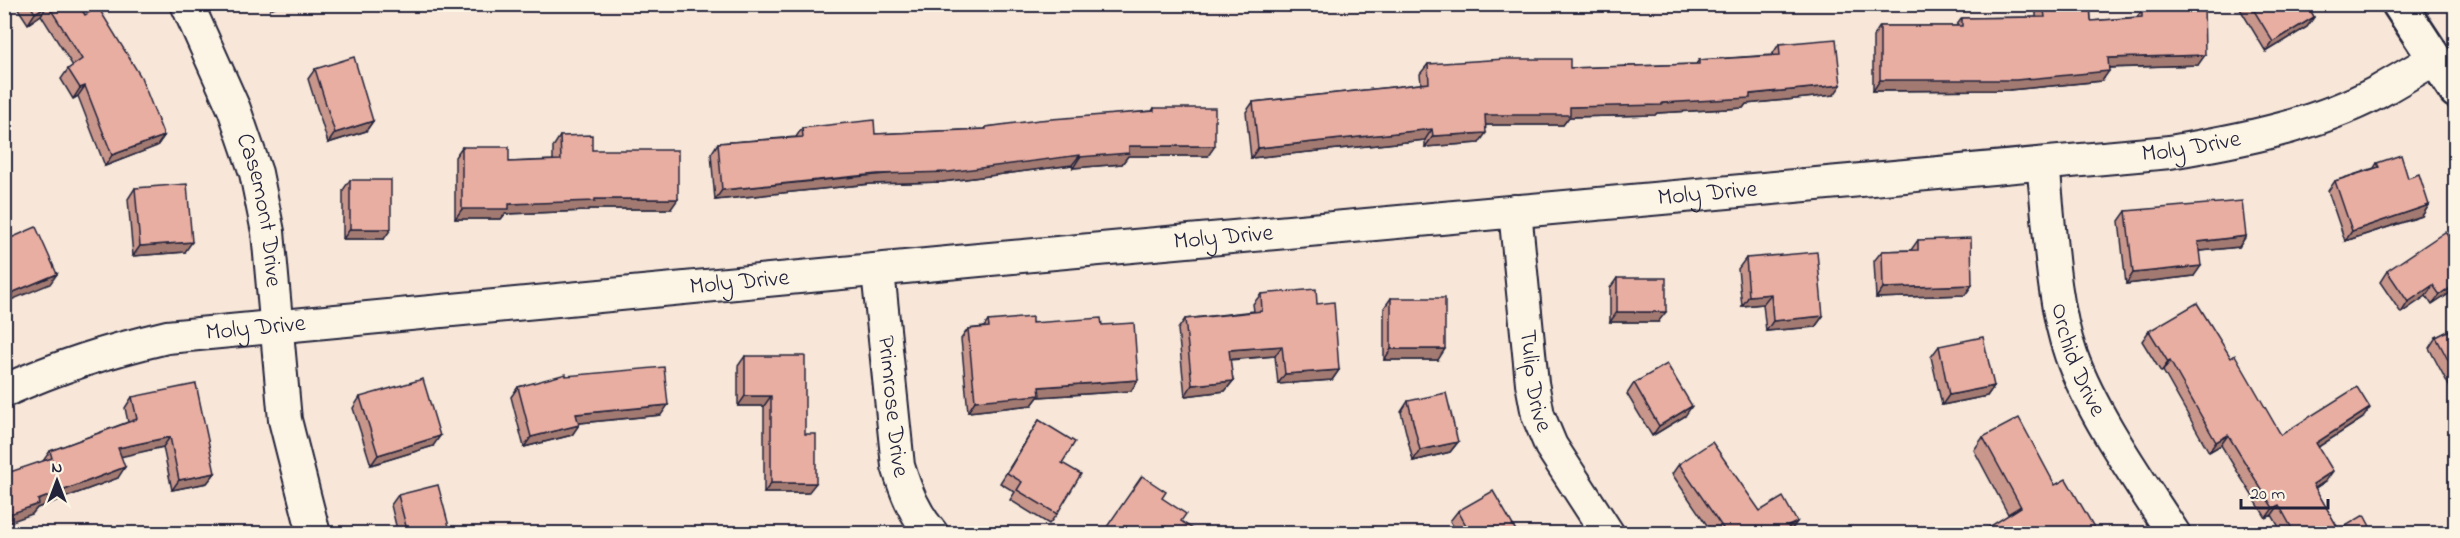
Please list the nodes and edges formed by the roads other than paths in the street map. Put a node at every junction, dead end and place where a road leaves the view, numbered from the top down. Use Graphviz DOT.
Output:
graph roads {
  1 [pos="187,4"];
  2 [pos="2399,4"];
  3 [pos="2434,58"];
  4 [pos="2456,91"];
  5 [pos="2043,164"];
  6 [pos="1515,211"];
  7 [pos="878,271"];
  8 [pos="276,326"];
  9 [pos="4,391"];
  10 [pos="314,534"];
  11 [pos="932,534"];
  12 [pos="1608,534"];
  13 [pos="2174,534"];
  1 -- 8 [label="street, Casemont Drive"];
  2 -- 3 [label="main road"];
  3 -- 4 [label="main road"];
  3 -- 5 [label="street, Moly Drive"];
  5 -- 6 [label="street, Moly Drive"];
  5 -- 13 [label="street, Orchid Drive"];
  6 -- 7 [label="street, Moly Drive"];
  6 -- 12 [label="street, Tulip Drive"];
  7 -- 8 [label="street, Moly Drive"];
  7 -- 11 [label="street, Primrose Drive"];
  8 -- 9 [label="street, Moly Drive"];
  8 -- 10 [label="street, Casemont Drive"];
}
